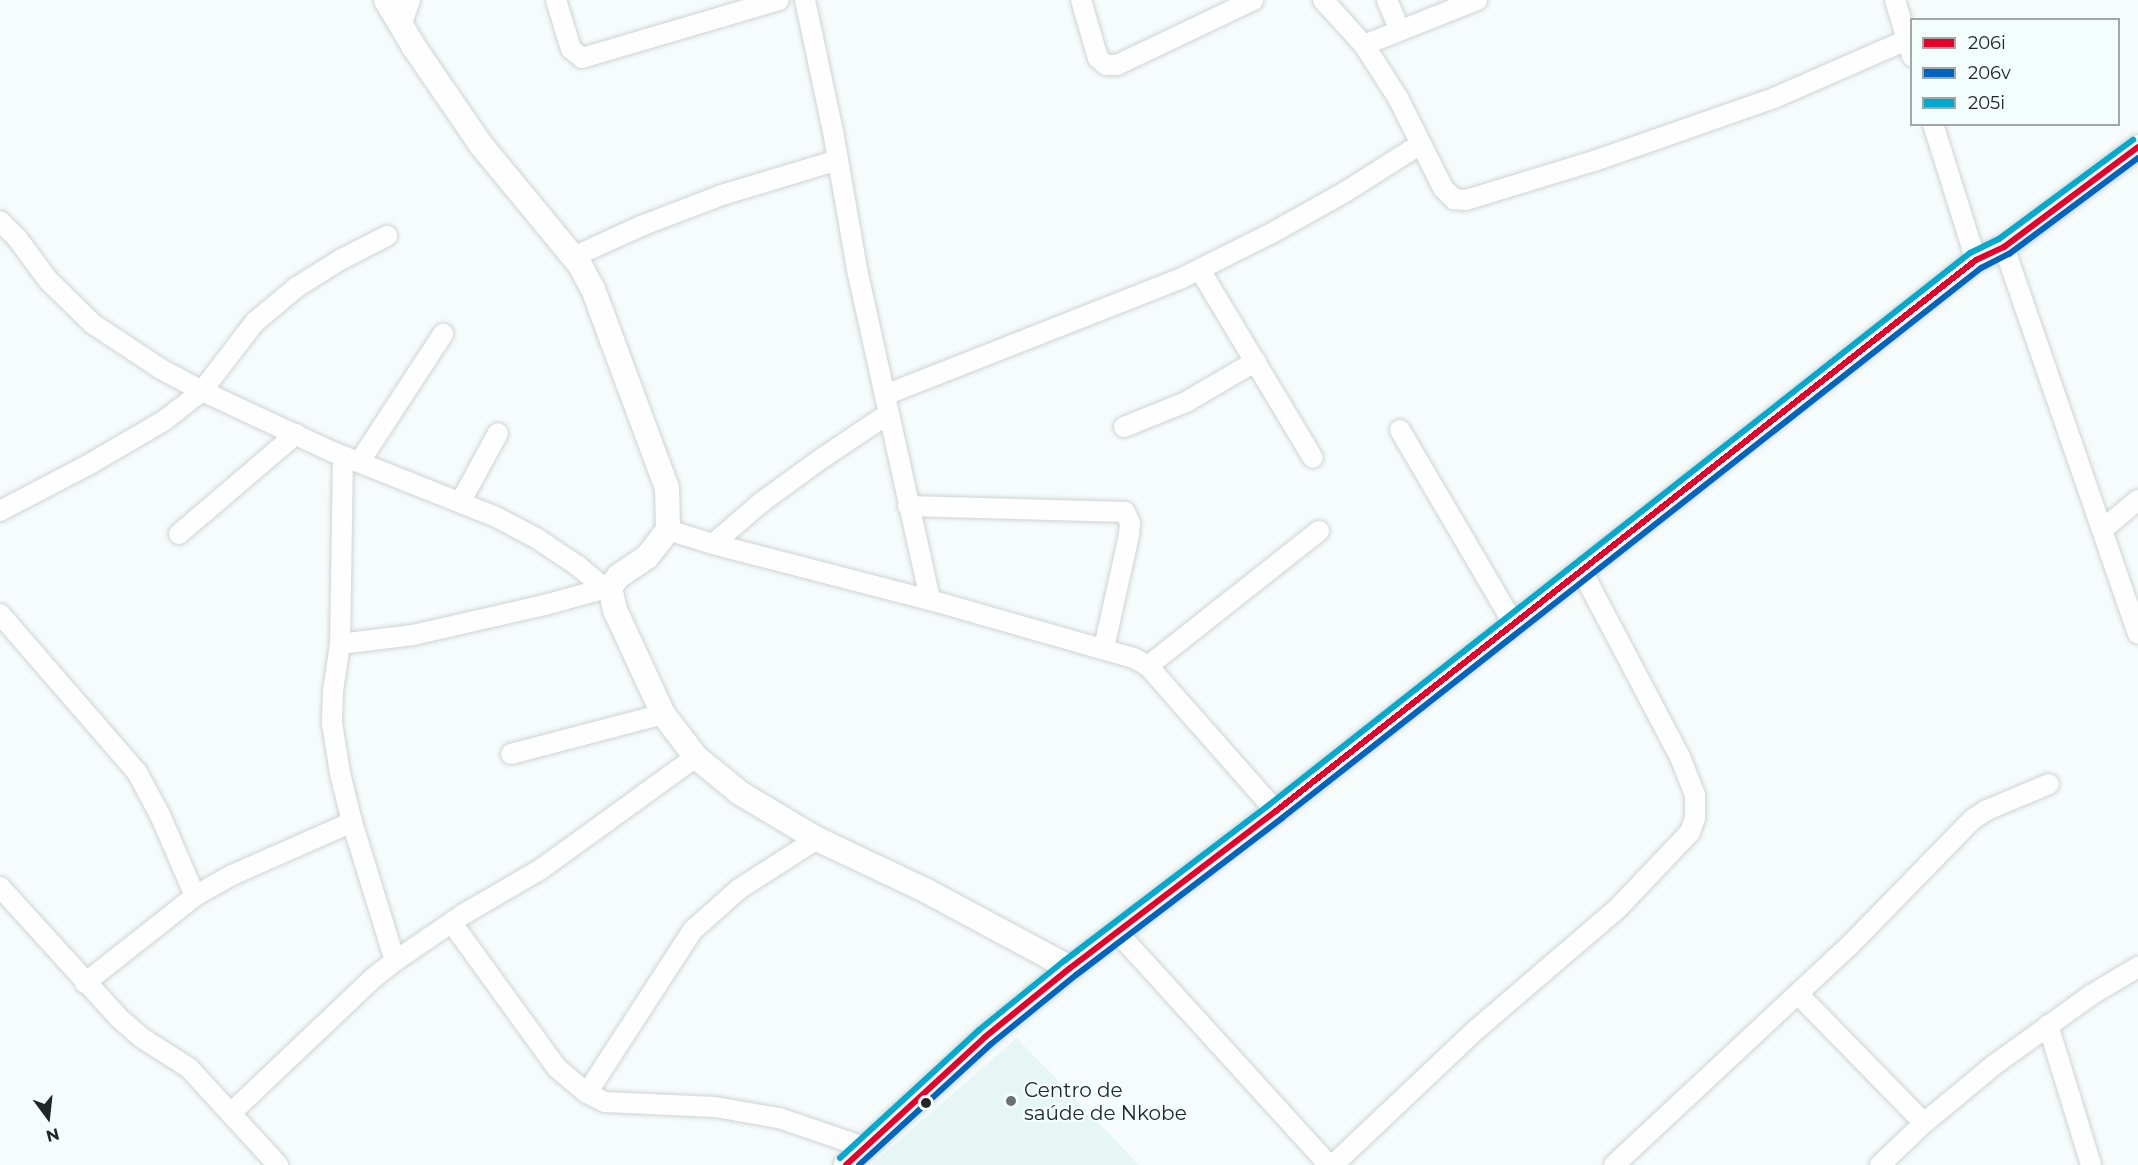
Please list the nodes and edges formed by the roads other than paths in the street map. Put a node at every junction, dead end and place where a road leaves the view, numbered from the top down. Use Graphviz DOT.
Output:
graph roads {
  1 [pos="386,0"];
  2 [pos="410,0"];
  3 [pos="556,0"];
  4 [pos="779,0"];
  5 [pos="805,0"];
  6 [pos="1081,0"];
  7 [pos="1253,0"];
  8 [pos="1323,0"];
  9 [pos="1387,0"];
  10 [pos="1477,0"];
  11 [pos="1895,0"];
  12 [pos="401,26"];
  13 [pos="1400,30"];
  14 [pos="1365,45"];
  15 [pos="1909,48"];
  16 [pos="1934,126"];
  17 [pos="1419,145"];
  18 [pos="2138,147"];
  19 [pos="838,160"];
  20 [pos="0,221"];
  21 [pos="387,236"];
  22 [pos="2004,247"];
  23 [pos="573,258"];
  24 [pos="1976,260"];
  25 [pos="1200,270"];
  26 [pos="443,334"];
  27 [pos="1256,362"];
  28 [pos="202,391"];
  29 [pos="886,404"];
  30 [pos="1124,427"];
  31 [pos="1400,430"];
  32 [pos="498,433"];
  33 [pos="296,434"];
  34 [pos="351,458"];
  35 [pos="1313,458"];
  36 [pos="2138,500"];
  37 [pos="461,501"];
  38 [pos="908,506"];
  39 [pos="0,511"];
  40 [pos="668,530"];
  41 [pos="2102,530"];
  42 [pos="1319,531"];
  43 [pos="178,534"];
  44 [pos="713,544"];
  45 [pos="1582,571"];
  46 [pos="607,587"];
  47 [pos="930,600"];
  48 [pos="0,614"];
  49 [pos="1514,624"];
  50 [pos="2138,633"];
  51 [pos="340,644"];
  52 [pos="1104,648"];
  53 [pos="1148,666"];
  54 [pos="663,714"];
  55 [pos="511,754"];
  56 [pos="696,758"];
  57 [pos="2049,784"];
  58 [pos="1275,811"];
  59 [pos="352,822"];
  60 [pos="817,839"];
  61 [pos="0,887"];
  62 [pos="195,896"];
  63 [pos="452,923"];
  64 [pos="1117,932"];
  65 [pos="395,961"];
  66 [pos="2138,967"];
  67 [pos="1070,968"];
  68 [pos="85,983"];
  69 [pos="1798,994"];
  70 [pos="2048,1025"];
  71 [pos="587,1093"];
  72 [pos="232,1112"];
  73 [pos="1924,1123"];
  74 [pos="864,1147"];
  75 [pos="278,1165"];
  76 [pos="846,1165"];
  77 [pos="1331,1165"];
  78 [pos="1614,1165"];
  79 [pos="1880,1165"];
  80 [pos="2091,1165"];
  1 -- 12 [label="street"];
  2 -- 12 [label="street"];
  3 -- 4 [label="street"];
  5 -- 19 [label="street"];
  6 -- 7 [label="street"];
  8 -- 14 [label="street"];
  9 -- 13 [label="street"];
  10 -- 13 [label="street"];
  11 -- 15 [label="street"];
  12 -- 23 [label="street"];
  13 -- 14 [label="street"];
  14 -- 17 [label="street"];
  15 -- 17 [label="street"];
  16 -- 24 [label="street"];
  17 -- 25 [label="street"];
  18 -- 22 [label="street"];
  19 -- 23 [label="street"];
  19 -- 29 [label="street"];
  20 -- 28 [label="street"];
  21 -- 28 [label="street"];
  22 -- 24 [label="street"];
  22 -- 41 [label="street"];
  23 -- 40 [label="street"];
  24 -- 45 [label="street"];
  25 -- 27 [label="street"];
  25 -- 29 [label="street"];
  26 -- 34 [label="street"];
  27 -- 30 [label="street"];
  27 -- 35 [label="street"];
  28 -- 33 [label="street"];
  28 -- 39 [label="street"];
  29 -- 38 [label="street"];
  29 -- 44 [label="street"];
  31 -- 49 [label="street"];
  32 -- 37 [label="street"];
  33 -- 34 [label="street"];
  33 -- 43 [label="street"];
  34 -- 37 [label="street"];
  34 -- 51 [label="street"];
  36 -- 41 [label="street"];
  37 -- 46 [label="street"];
  38 -- 47 [label="street"];
  38 -- 52 [label="street"];
  40 -- 44 [label="street"];
  40 -- 46 [label="street"];
  41 -- 50 [label="street"];
  42 -- 53 [label="street"];
  44 -- 47 [label="street"];
  45 -- 49 [label="street"];
  45 -- 77 [label="street"];
  46 -- 51 [label="street"];
  46 -- 54 [label="street"];
  47 -- 52 [label="street"];
  48 -- 62 [label="street"];
  49 -- 58 [label="street"];
  51 -- 59 [label="street"];
  52 -- 53 [label="street"];
  53 -- 58 [label="street"];
  54 -- 55 [label="street"];
  54 -- 56 [label="street"];
  56 -- 60 [label="street"];
  56 -- 63 [label="street"];
  57 -- 69 [label="street"];
  58 -- 64 [label="street"];
  59 -- 62 [label="street"];
  59 -- 65 [label="street"];
  60 -- 67 [label="street"];
  60 -- 71 [label="street"];
  61 -- 68 [label="street"];
  62 -- 68 [label="street"];
  63 -- 65 [label="street"];
  63 -- 71 [label="street"];
  64 -- 67 [label="street"];
  64 -- 77 [label="street"];
  65 -- 72 [label="street"];
  66 -- 70 [label="street"];
  67 -- 74 [label="street"];
  68 -- 72 [label="street"];
  69 -- 73 [label="street"];
  69 -- 78 [label="street"];
  70 -- 73 [label="street"];
  70 -- 80 [label="street"];
  71 -- 74 [label="street"];
  72 -- 75 [label="street"];
  73 -- 79 [label="street"];
  74 -- 76 [label="street"];
}
